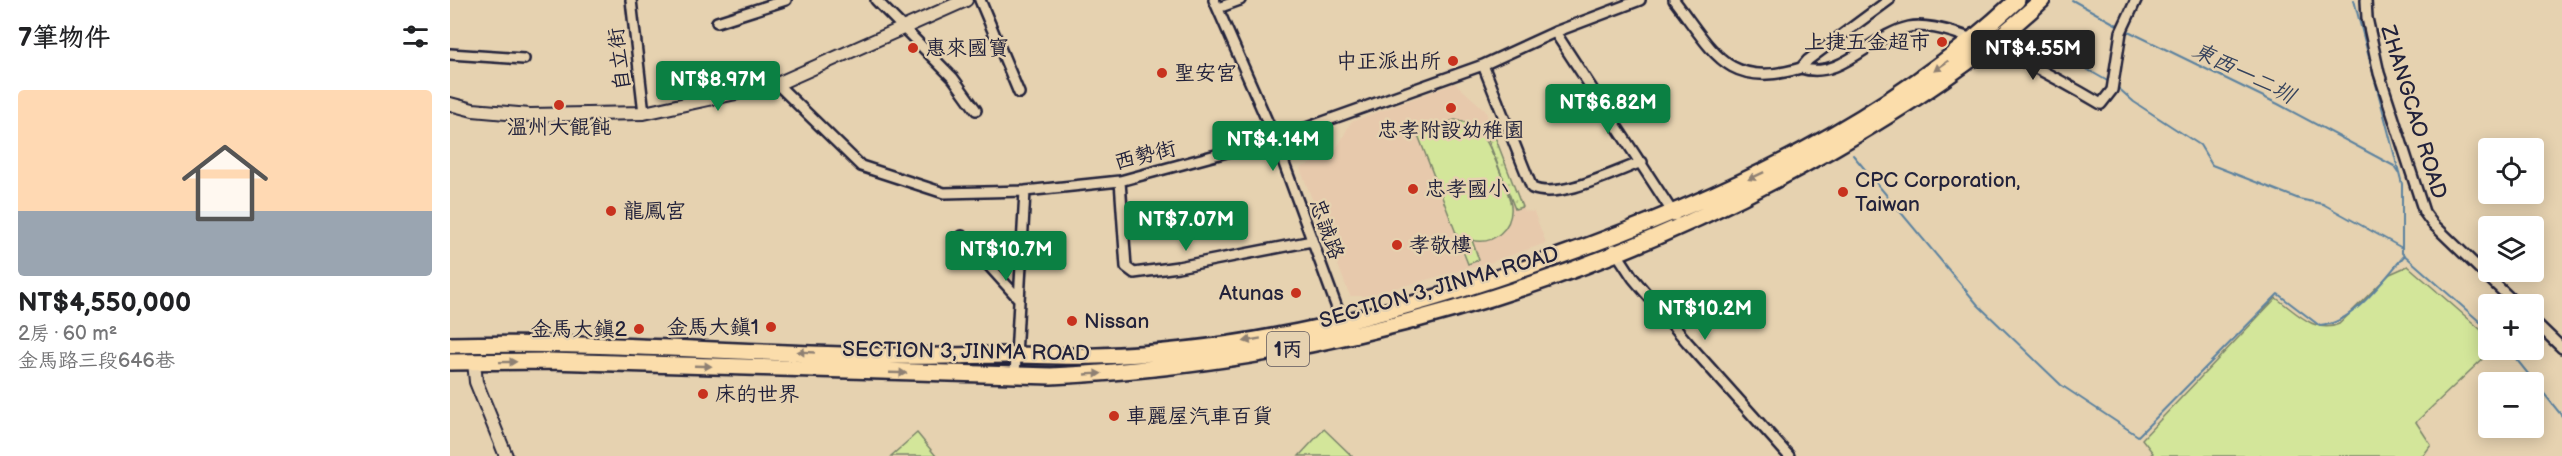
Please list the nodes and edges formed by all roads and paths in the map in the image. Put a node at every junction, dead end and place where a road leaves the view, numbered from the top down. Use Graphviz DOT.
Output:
graph roads {
  1 [pos="631,0"];
  2 [pos="786,0"];
  3 [pos="876,0"];
  4 [pos="966,0"];
  5 [pos="980,0"];
  6 [pos="1240,0"];
  7 [pos="1640,0"];
  8 [pos="1674,0"];
  9 [pos="1889,0"];
  10 [pos="2017,0"];
  11 [pos="2042,0"];
  12 [pos="2136,0"];
  13 [pos="2366,0"];
  14 [pos="1216,4"];
  15 [pos="717,22"];
  16 [pos="902,29"];
  17 [pos="1555,32"];
  18 [pos="1974,40"];
  19 [pos="1988,47"];
  20 [pos="450,54"];
  21 [pos="524,59"];
  22 [pos="1483,65"];
  23 [pos="1801,68"];
  24 [pos="777,84"];
  25 [pos="1019,93"];
  26 [pos="450,104"];
  27 [pos="976,110"];
  28 [pos="644,113"];
  29 [pos="1275,139"];
  30 [pos="1810,155"];
  31 [pos="1641,162"];
  32 [pos="1120,181"];
  33 [pos="1025,191"];
  34 [pos="1677,221"];
  35 [pos="962,236"];
  36 [pos="1608,239"];
  37 [pos="1311,241"];
  38 [pos="1617,254"];
  39 [pos="2506,294"];
  40 [pos="1019,299"];
  41 [pos="1343,323"];
  42 [pos="2544,331"];
  43 [pos="1347,338"];
  44 [pos="450,345"];
  45 [pos="2562,348"];
  46 [pos="1016,355"];
  47 [pos="450,362"];
  48 [pos="474,362"];
  49 [pos="1015,375"];
  50 [pos="1788,454"];
  51 [pos="506,456"];
  1 -- 28 [label="street, 自立街"];
  2 -- 15 [label="street"];
  3 -- 16 [label="street"];
  4 -- 16 [label="street"];
  5 -- 25 [label="street"];
  6 -- 14 [label="street"];
  7 -- 17 [label="street, 西勢街"];
  8 -- 23 [label="street"];
  9 -- 23 [label="street"];
  10 -- 18 [label="main road, SECTION 3, JINMA ROAD / 1丙"];
  11 -- 19 [label="main road, SECTION 3, JINMA ROAD / 1丙"];
  12 -- 19 [label="street"];
  13 -- 39 [label="street, ZHANGCAO ROAD"];
  14 -- 29 [label="street, 忠誠路"];
  16 -- 24 [label="street"];
  16 -- 27 [label="street"];
  17 -- 22 [label="street, 西勢街"];
  17 -- 31 [label="street"];
  18 -- 19 [label="street"];
  18 -- 23 [label="street"];
  18 -- 30 [label="main road, SECTION 3, JINMA ROAD / 1丙, one-way"];
  19 -- 30 [label="main road, SECTION 3, JINMA ROAD / 1丙"];
  20 -- 21 [label="street"];
  22 -- 29 [label="street, 西勢街"];
  22 -- 31 [label="street"];
  24 -- 28 [label="street"];
  24 -- 33 [label="street, 西勢街"];
  26 -- 28 [label="street"];
  29 -- 32 [label="street, 西勢街"];
  29 -- 37 [label="street, 忠誠路"];
  30 -- 34 [label="main road, SECTION 3, JINMA ROAD / 1丙"];
  31 -- 34 [label="street"];
  32 -- 33 [label="street, 西勢街"];
  32 -- 37 [label="street"];
  33 -- 40 [label="street"];
  34 -- 36 [label="main road, SECTION 3, JINMA ROAD / 1丙"];
  34 -- 38 [label="main road, SECTION 3, JINMA ROAD / 1丙"];
  35 -- 40 [label="street"];
  36 -- 38 [label="street"];
  36 -- 41 [label="main road, SECTION 3, JINMA ROAD / 1丙"];
  37 -- 41 [label="street, 忠誠路"];
  38 -- 43 [label="main road, SECTION 3, JINMA ROAD / 1丙"];
  38 -- 50 [label="street"];
  40 -- 46 [label="street"];
  41 -- 43 [label="street, 忠誠路"];
  41 -- 46 [label="main road, SECTION 3, JINMA ROAD / 1丙, one-way"];
  42 -- 45 [label="street"];
  49 -- 43 [label="main road, SECTION 3, JINMA ROAD / 1丙, one-way"];
  46 -- 44 [label="main road, SECTION 3, JINMA ROAD / 1丙, one-way"];
  46 -- 49 [label="street"];
  47 -- 48 [label="main road, SECTION 3, JINMA ROAD / 1丙"];
  48 -- 49 [label="main road, SECTION 3, JINMA ROAD / 1丙, one-way"];
  48 -- 51 [label="street"];
}
